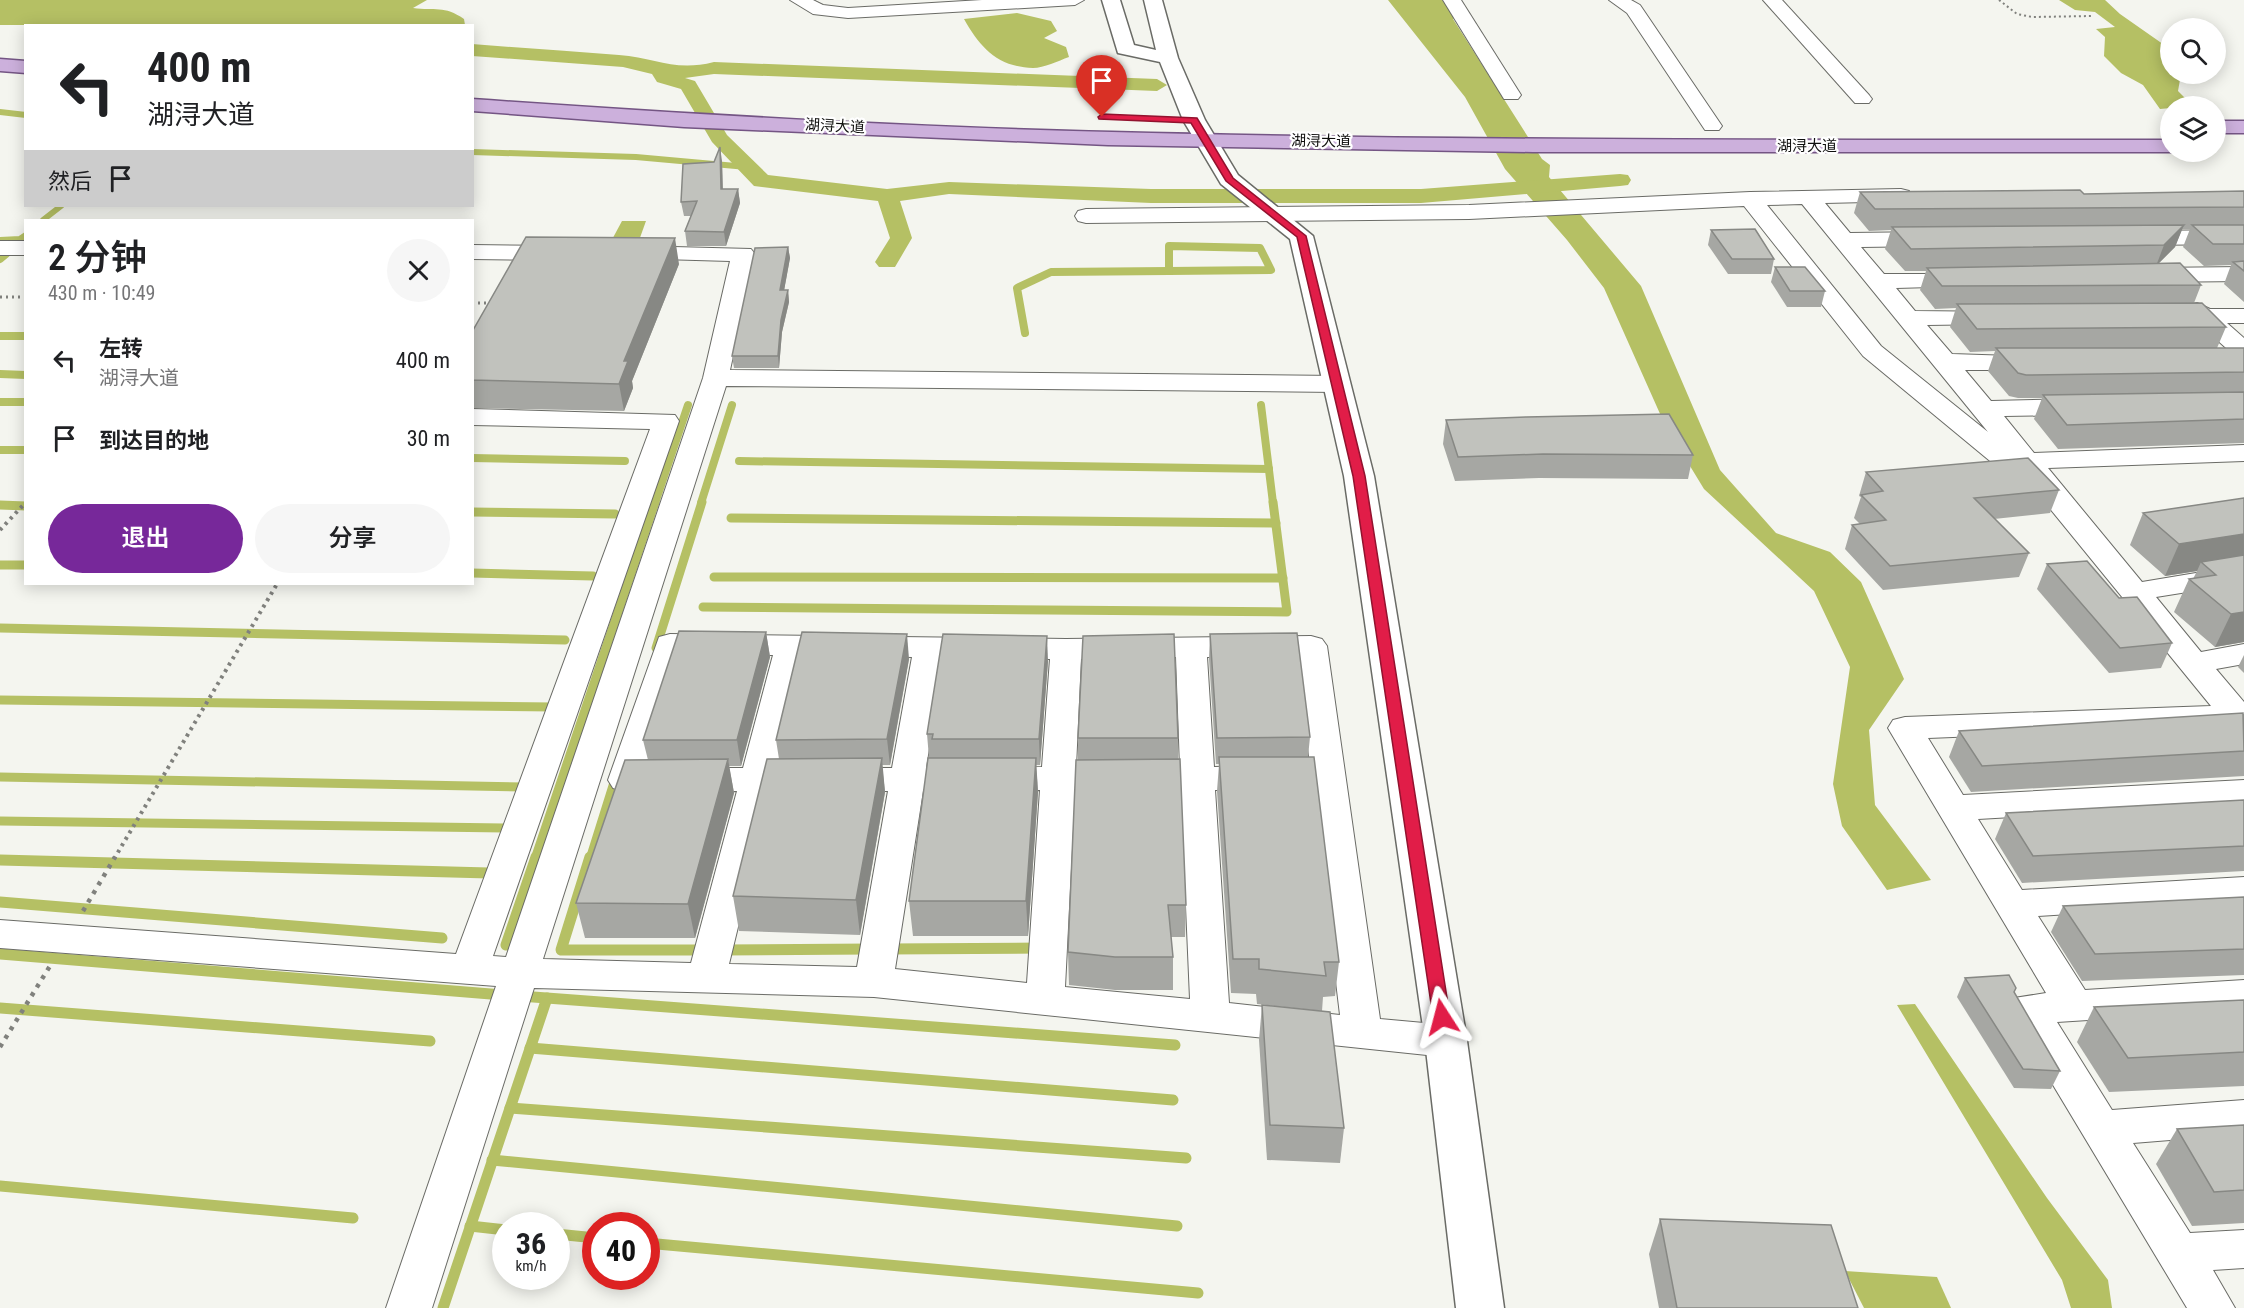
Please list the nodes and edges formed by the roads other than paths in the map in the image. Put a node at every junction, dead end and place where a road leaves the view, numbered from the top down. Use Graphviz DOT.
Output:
graph roads {
  1 [pos="800,0"];
  2 [pos="1075,0"];
  3 [pos="1111,0"];
  4 [pos="1153,0"];
  5 [pos="1452,0"];
  6 [pos="1618,0"];
  7 [pos="1772,0"];
  8 [pos="896,5"];
  9 [pos="0,47"];
  10 [pos="24,49"];
  11 [pos="1168,58"];
  12 [pos="0,65"];
  13 [pos="24,67"];
  14 [pos="474,90"];
  15 [pos="1511,95"];
  16 [pos="1862,99"];
  17 [pos="474,105"];
  18 [pos="838,108"];
  19 [pos="1252,121"];
  20 [pos="1689,125"];
  21 [pos="1712,126"];
  22 [pos="1736,126"];
  23 [pos="1971,126"];
  24 [pos="1190,127"];
  25 [pos="2160,127"];
  26 [pos="2226,127"];
  27 [pos="2244,127"];
  28 [pos="2160,147"];
  29 [pos="2226,147"];
  30 [pos="2244,147"];
  31 [pos="1808,197"];
  32 [pos="1919,197"];
  33 [pos="1750,199"];
  34 [pos="1271,212"];
  35 [pos="1086,216"];
  36 [pos="2244,237"];
  37 [pos="1953,239"];
  38 [pos="1845,240"];
  39 [pos="0,248"];
  40 [pos="24,248"];
  41 [pos="474,252"];
  42 [pos="521,252"];
  43 [pos="2244,273"];
  44 [pos="2158,275"];
  45 [pos="2123,276"];
  46 [pos="1984,279"];
  47 [pos="1880,281"];
  48 [pos="483,303"];
  49 [pos="2145,316"];
  50 [pos="2204,316"];
  51 [pos="2244,316"];
  52 [pos="2016,317"];
  53 [pos="1910,318"];
  54 [pos="2244,351"];
  55 [pos="2053,361"];
  56 [pos="1946,362"];
  57 [pos="716,378"];
  58 [pos="1337,384"];
  59 [pos="2102,407"];
  60 [pos="1984,409"];
  61 [pos="474,417"];
  62 [pos="2244,453"];
  63 [pos="2027,461"];
  64 [pos="2244,574"];
  65 [pos="2134,592"];
  66 [pos="791,646"];
  67 [pos="929,649"];
  68 [pos="1066,650"];
  69 [pos="1191,650"];
  70 [pos="2244,654"];
  71 [pos="2193,663"];
  72 [pos="2240,719"];
  73 [pos="1331,777"];
  74 [pos="1058,778"];
  75 [pos="1197,778"];
  76 [pos="907,779"];
  77 [pos="585,780"];
  78 [pos="625,780"];
  79 [pos="757,780"];
  80 [pos="2244,792"];
  81 [pos="1953,808"];
  82 [pos="2244,890"];
  83 [pos="2012,904"];
  84 [pos="0,934"];
  85 [pos="470,969"];
  86 [pos="522,973"];
  87 [pos="706,978"];
  88 [pos="874,982"];
  89 [pos="2244,995"];
  90 [pos="1045,1000"];
  91 [pos="2074,1006"];
  92 [pos="1210,1016"];
  93 [pos="1362,1032"];
  94 [pos="1446,1041"];
  95 [pos="2244,1117"];
  96 [pos="2102,1128"];
  97 [pos="2244,1249"];
  98 [pos="2178,1253"];
  99 [pos="409,1308"];
  100 [pos="1480,1308"];
  101 [pos="2212,1308"];
  1 -- 8 [label="street"];
  2 -- 8 [label="street"];
  3 -- 11 [label="street"];
  4 -- 11 [label="street"];
  5 -- 15 [label="street"];
  6 -- 21 [label="street"];
  7 -- 16 [label="street"];
  9 -- 10 [label="main road"];
  11 -- 24 [label="street"];
  12 -- 13 [label="main road"];
  14 -- 18 [label="main road, 湖浔大道"];
  17 -- 24 [label="main road, 湖浔大道"];
  19 -- 24 [label="main road, 湖浔大道"];
  20 -- 21 [label="main road"];
  21 -- 22 [label="main road"];
  23 -- 25 [label="main road"];
  24 -- 28 [label="main road, 湖浔大道"];
  24 -- 34 [label="street"];
  26 -- 27 [label="main road"];
  29 -- 30 [label="main road"];
  31 -- 32 [label="street"];
  31 -- 33 [label="street"];
  31 -- 38 [label="street"];
  33 -- 34 [label="street"];
  33 -- 63 [label="street"];
  34 -- 35 [label="street"];
  34 -- 58 [label="street"];
  36 -- 44 [label="street"];
  37 -- 38 [label="street"];
  38 -- 47 [label="street"];
  39 -- 40 [label="street"];
  41 -- 42 [label="street"];
  42 -- 48 [label="street"];
  42 -- 57 [label="street"];
  43 -- 44 [label="street"];
  44 -- 45 [label="street"];
  44 -- 50 [label="street"];
  46 -- 47 [label="street"];
  47 -- 53 [label="street"];
  49 -- 50 [label="street"];
  50 -- 51 [label="street"];
  50 -- 54 [label="street"];
  52 -- 53 [label="street"];
  53 -- 56 [label="street"];
  55 -- 56 [label="street"];
  56 -- 60 [label="street"];
  57 -- 58 [label="street"];
  57 -- 77 [label="street"];
  58 -- 94 [label="street"];
  59 -- 60 [label="street"];
  60 -- 63 [label="street"];
  61 -- 85 [label="street"];
  62 -- 63 [label="street"];
  63 -- 65 [label="street"];
  64 -- 65 [label="street"];
  65 -- 71 [label="street"];
  66 -- 67 [label="street"];
  66 -- 78 [label="street"];
  66 -- 79 [label="street"];
  67 -- 68 [label="street"];
  67 -- 76 [label="street"];
  68 -- 69 [label="street"];
  68 -- 74 [label="street"];
  69 -- 73 [label="street"];
  69 -- 75 [label="street"];
  70 -- 71 [label="street"];
  71 -- 72 [label="street"];
  72 -- 81 [label="street"];
  73 -- 75 [label="street"];
  73 -- 93 [label="street"];
  74 -- 75 [label="street"];
  74 -- 76 [label="street"];
  74 -- 90 [label="street"];
  75 -- 92 [label="street"];
  76 -- 79 [label="street"];
  76 -- 88 [label="street"];
  77 -- 78 [label="street"];
  77 -- 86 [label="street"];
  78 -- 79 [label="street"];
  79 -- 87 [label="street"];
  80 -- 81 [label="street"];
  81 -- 83 [label="street"];
  82 -- 83 [label="street"];
  83 -- 91 [label="street"];
  84 -- 85 [label="street"];
  85 -- 86 [label="street"];
  86 -- 87 [label="street"];
  86 -- 99 [label="street"];
  87 -- 88 [label="street"];
  88 -- 90 [label="street"];
  89 -- 91 [label="street"];
  90 -- 92 [label="street"];
  91 -- 96 [label="street"];
  92 -- 93 [label="street"];
  93 -- 94 [label="street"];
  94 -- 100 [label="street"];
  95 -- 96 [label="street"];
  96 -- 98 [label="street"];
  97 -- 98 [label="street"];
  98 -- 101 [label="street"];
}
